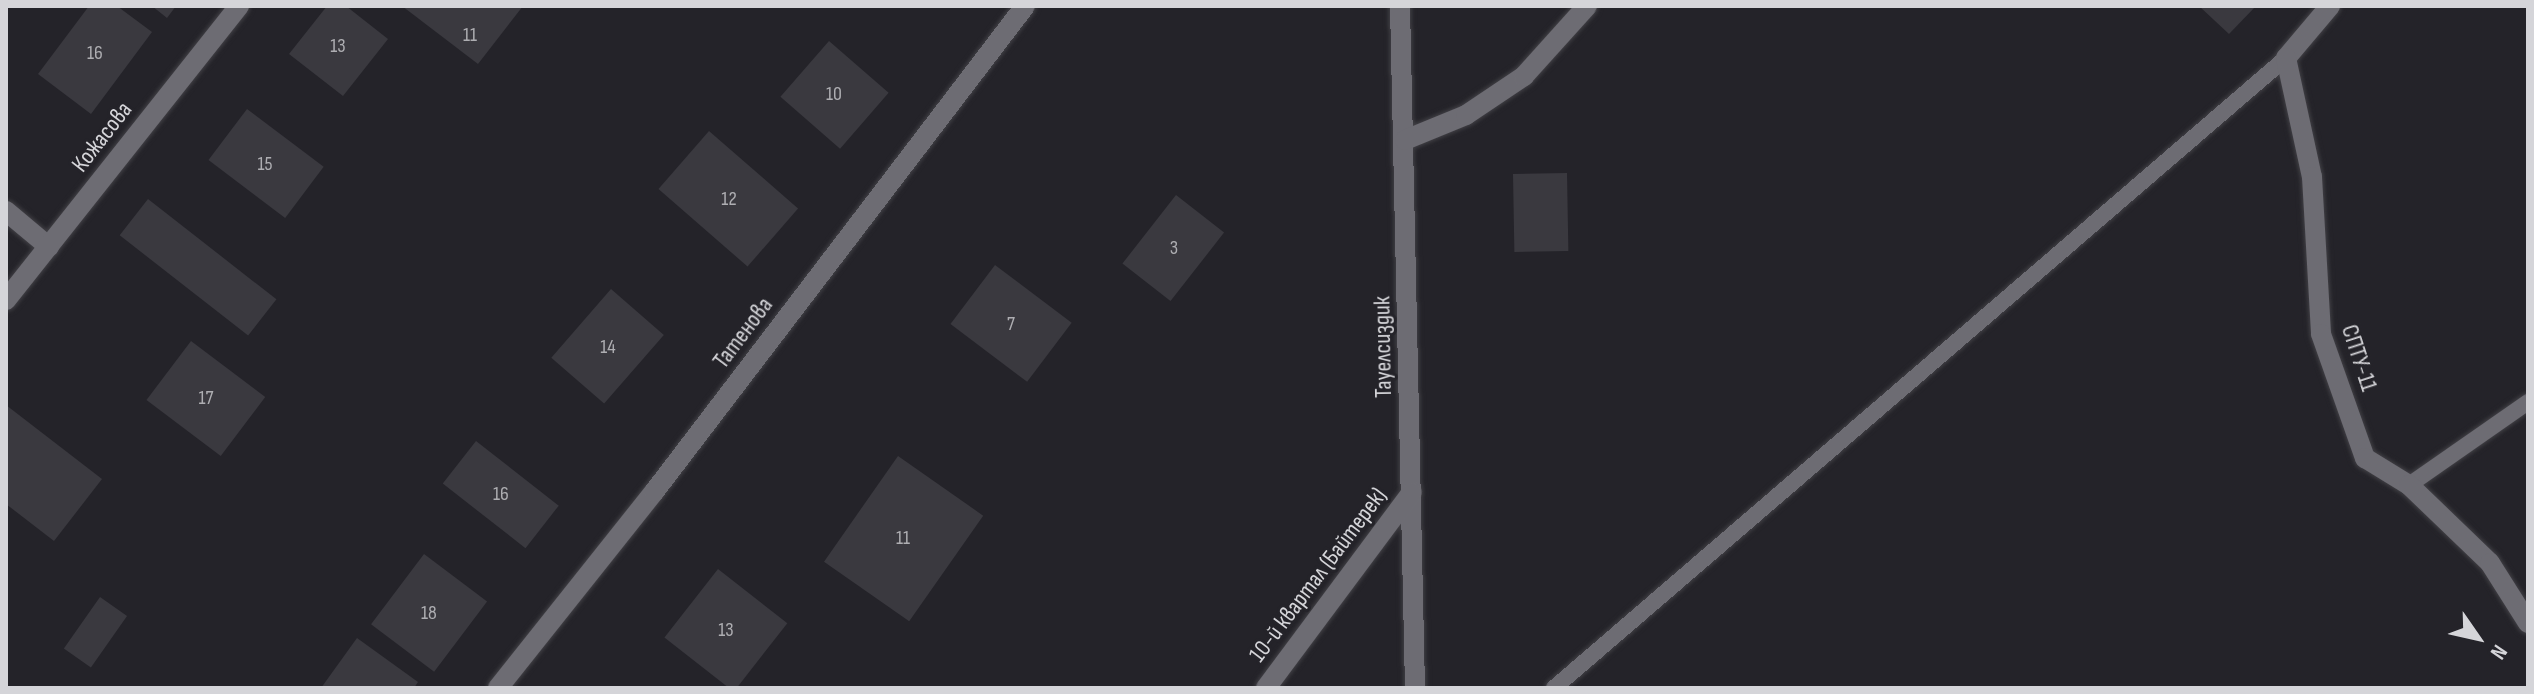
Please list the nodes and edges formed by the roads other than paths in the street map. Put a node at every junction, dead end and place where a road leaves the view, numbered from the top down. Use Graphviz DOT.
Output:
graph roads {
  1 [pos="239,6"];
  2 [pos="1025,6"];
  3 [pos="1400,6"];
  4 [pos="1587,6"];
  5 [pos="2330,6"];
  6 [pos="2286,58"];
  7 [pos="1405,140"];
  8 [pos="6,211"];
  9 [pos="49,247"];
  10 [pos="6,300"];
  11 [pos="2528,402"];
  12 [pos="2409,485"];
  13 [pos="1412,492"];
  14 [pos="2528,623"];
  15 [pos="498,688"];
  16 [pos="1266,688"];
  17 [pos="1415,688"];
  18 [pos="1554,688"];
  1 -- 9 [label="street, Кожасова"];
  2 -- 15 [label="street, Татенова"];
  3 -- 7 [label="street, Тауелсиздик"];
  4 -- 7 [label="street"];
  5 -- 6 [label="street"];
  6 -- 12 [label="street, СПТУ-11"];
  6 -- 18 [label="lane"];
  7 -- 13 [label="street, Тауелсиздик"];
  8 -- 9 [label="street"];
  9 -- 10 [label="street, Кожасова"];
  11 -- 12 [label="lane"];
  12 -- 14 [label="street, СПТУ-11"];
  13 -- 16 [label="street, 10-й квартал (Байтерек)"];
  13 -- 17 [label="street, Тауелсиздик"];
}
